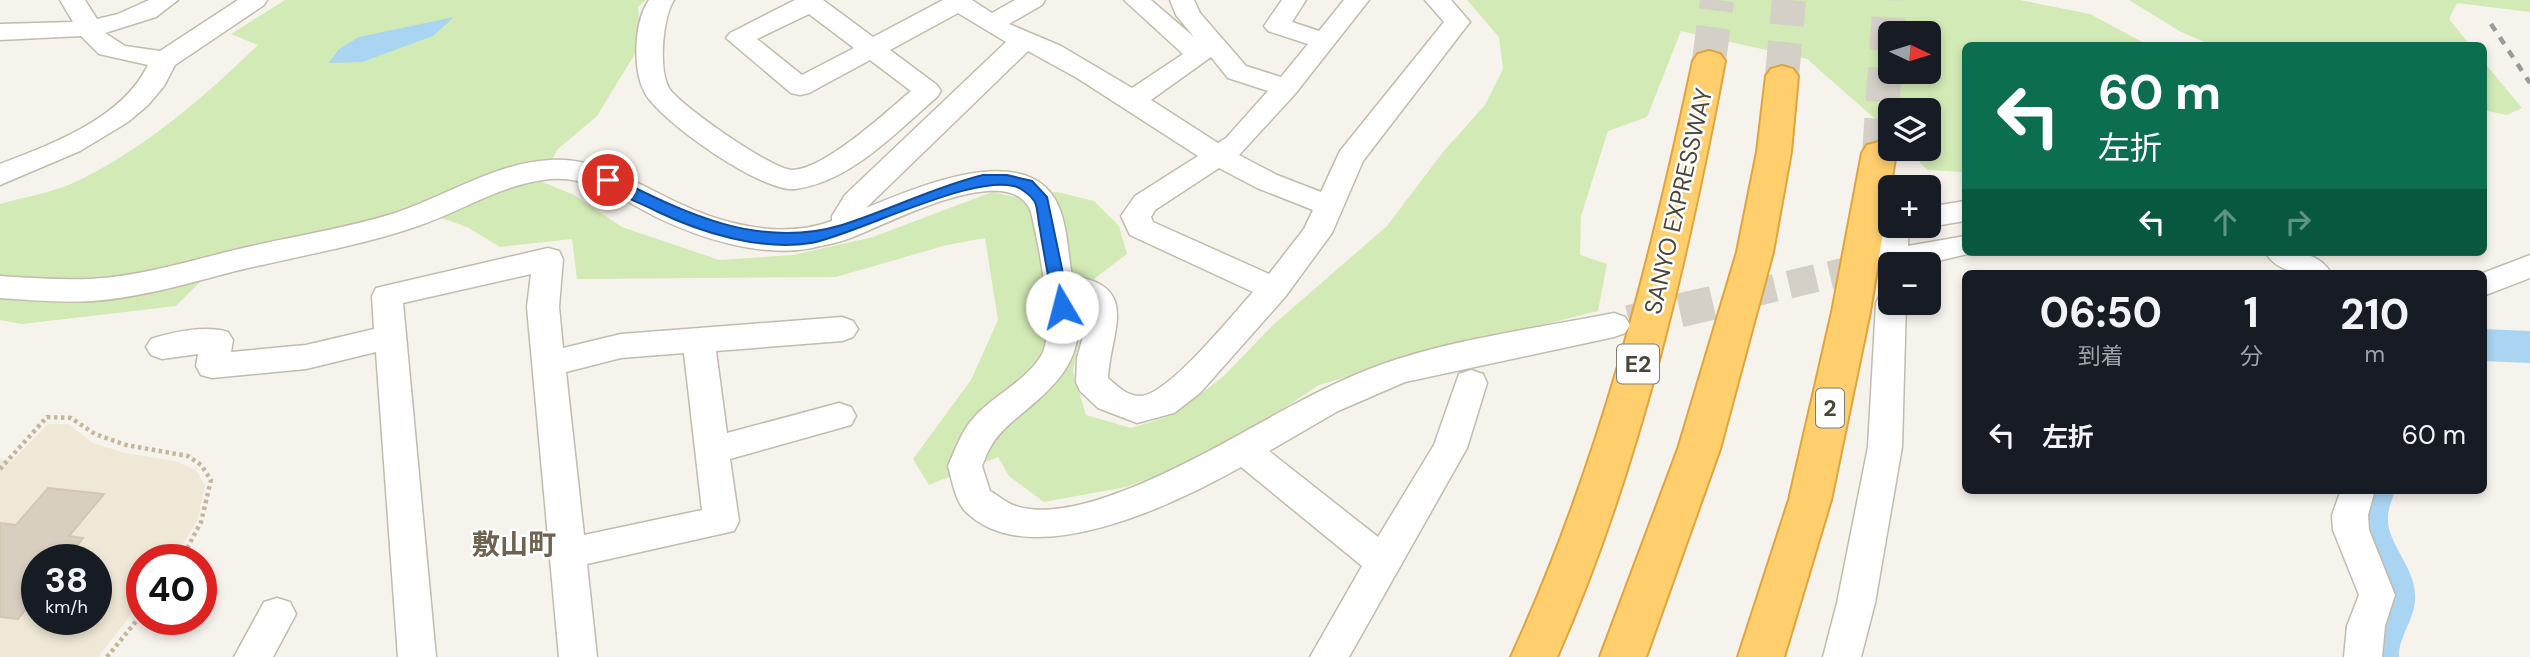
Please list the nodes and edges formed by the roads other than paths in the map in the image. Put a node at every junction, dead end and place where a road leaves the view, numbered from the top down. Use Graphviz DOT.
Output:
graph roads {
  1 [pos="72,0"];
  2 [pos="166,0"];
  3 [pos="255,0"];
  4 [pos="662,0"];
  5 [pos="1034,0"];
  6 [pos="1136,0"];
  7 [pos="1294,0"];
  8 [pos="1357,0"];
  9 [pos="1437,0"];
  10 [pos="809,1"];
  11 [pos="957,1"];
  12 [pos="1193,5"];
  13 [pos="993,23"];
  14 [pos="90,30"];
  15 [pos="0,32"];
  16 [pos="1024,40"];
  17 [pos="1325,41"];
  18 [pos="872,49"];
  19 [pos="164,60"];
  20 [pos="1709,61"];
  21 [pos="1782,76"];
  22 [pos="1286,88"];
  23 [pos="1133,100"];
  24 [pos="1219,155"];
  25 [pos="1878,159"];
  26 [pos="0,175"];
  27 [pos="1329,205"];
  28 [pos="1962,211"];
  29 [pos="1941,215"];
  30 [pos="847,229"];
  31 [pos="1962,247"];
  32 [pos="1939,252"];
  33 [pos="2287,256"];
  34 [pos="2530,266"];
  35 [pos="2311,270"];
  36 [pos="2487,283"];
  37 [pos="1059,285"];
  38 [pos="0,287"];
  39 [pos="1274,289"];
  40 [pos="1890,315"];
  41 [pos="1614,325"];
  42 [pos="842,329"];
  43 [pos="390,337"];
  44 [pos="698,338"];
  45 [pos="162,347"];
  46 [pos="549,364"];
  47 [pos="1471,383"];
  48 [pos="839,416"];
  49 [pos="1244,450"];
  50 [pos="712,451"];
  51 [pos="2357,494"];
  52 [pos="569,553"];
  53 [pos="1383,562"];
  54 [pos="277,614"];
  55 [pos="253,657"];
  56 [pos="417,657"];
  57 [pos="578,657"];
  58 [pos="1329,657"];
  59 [pos="1534,657"];
  60 [pos="1623,657"];
  61 [pos="1761,657"];
  62 [pos="1842,657"];
  63 [pos="2363,657"];
  1 -- 14 [label="street"];
  2 -- 14 [label="street"];
  3 -- 19 [label="street"];
  4 -- 18 [label="street"];
  5 -- 13 [label="street"];
  6 -- 23 [label="street"];
  7 -- 17 [label="street"];
  8 -- 17 [label="street"];
  9 -- 27 [label="street"];
  10 -- 18 [label="street"];
  10 -- 18 [label="street"];
  11 -- 13 [label="street"];
  11 -- 18 [label="street"];
  12 -- 22 [label="street"];
  13 -- 16 [label="street"];
  14 -- 15 [label="street"];
  14 -- 19 [label="street"];
  16 -- 23 [label="street"];
  16 -- 30 [label="street"];
  17 -- 22 [label="street"];
  19 -- 26 [label="street"];
  20 -- 59 [label="highway, SANYO EXPRESSWAY / E2"];
  21 -- 60 [label="highway"];
  22 -- 24 [label="street"];
  23 -- 24 [label="street"];
  24 -- 27 [label="street"];
  24 -- 39 [label="street"];
  25 -- 61 [label="highway, 2"];
  27 -- 39 [label="street"];
  28 -- 29 [label="street"];
  30 -- 37 [label="street"];
  30 -- 38 [label="street"];
  31 -- 32 [label="street"];
  33 -- 35 [label="street"];
  34 -- 36 [label="street"];
  37 -- 39 [label="street"];
  37 -- 49 [label="street"];
  40 -- 62 [label="street"];
  41 -- 49 [label="street"];
  42 -- 44 [label="street"];
  43 -- 45 [label="street"];
  43 -- 46 [label="street"];
  43 -- 56 [label="street"];
  44 -- 46 [label="street"];
  44 -- 50 [label="street"];
  46 -- 52 [label="street"];
  47 -- 53 [label="street"];
  48 -- 50 [label="street"];
  49 -- 53 [label="street"];
  50 -- 52 [label="street"];
  51 -- 63 [label="street"];
  52 -- 57 [label="street"];
  53 -- 58 [label="street"];
  54 -- 55 [label="street"];
}
